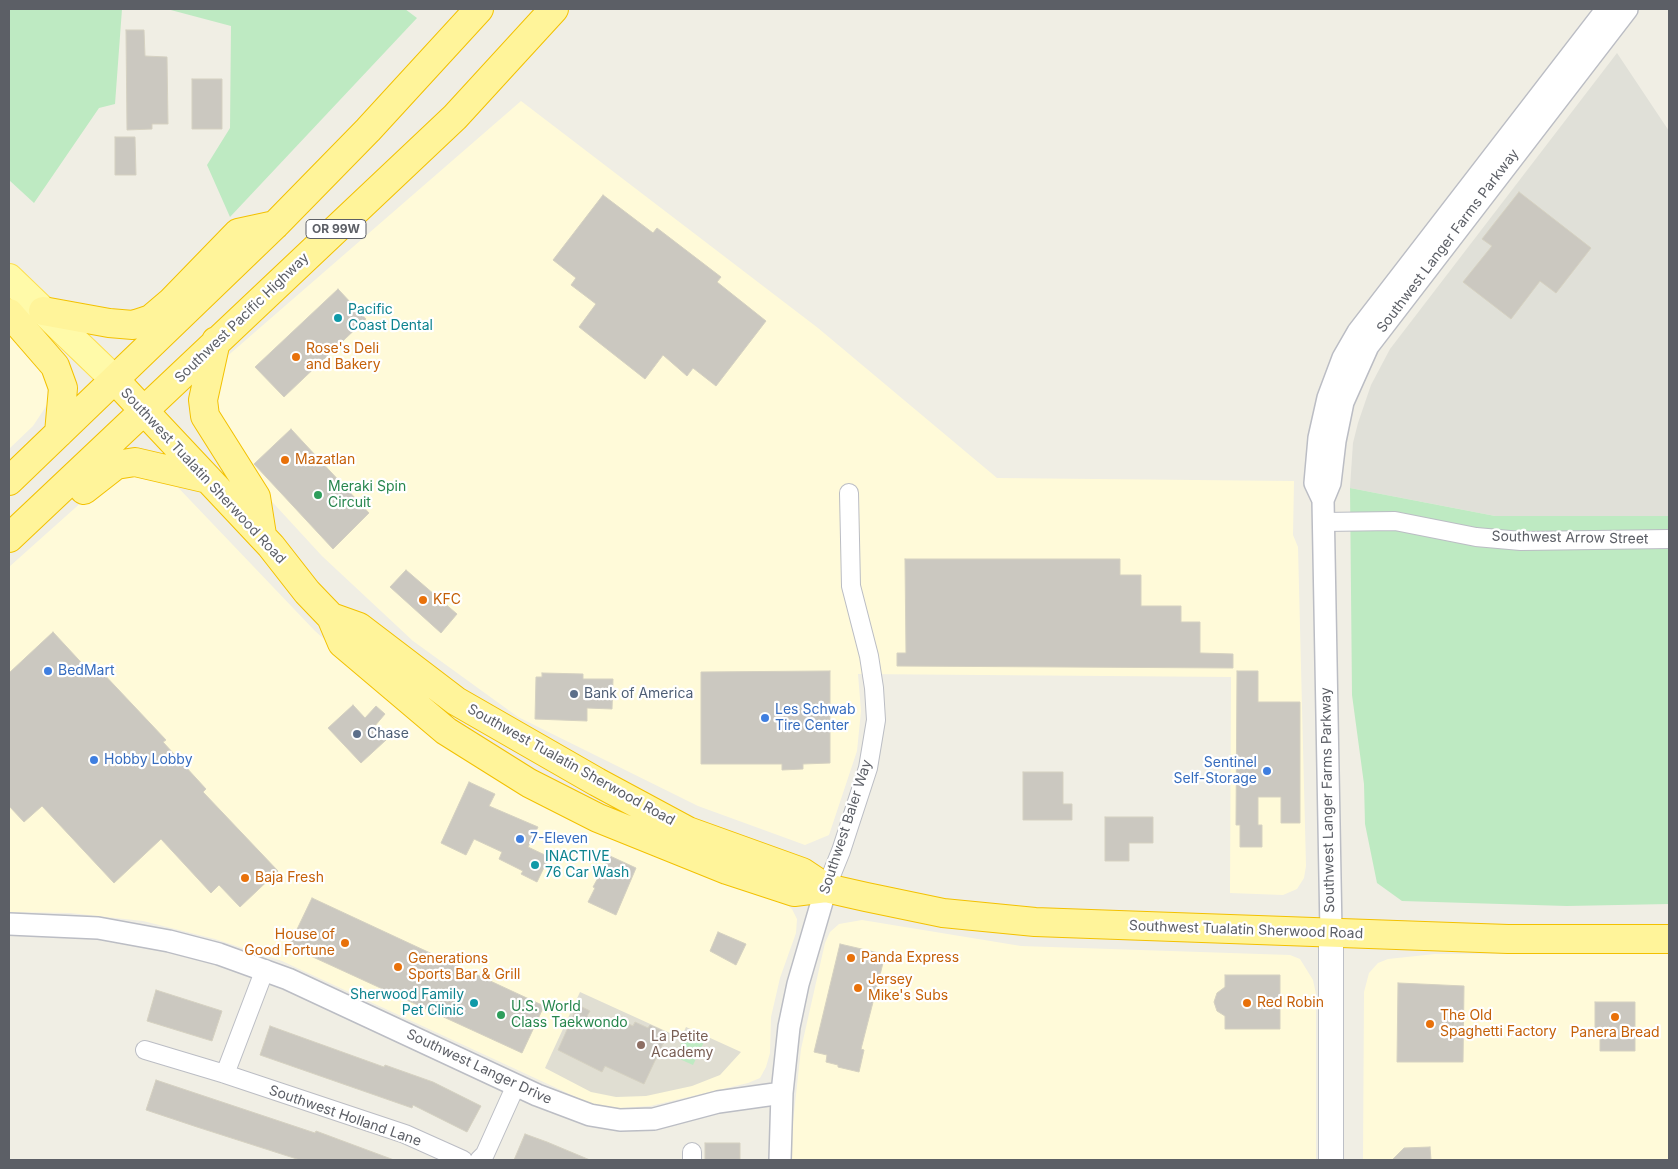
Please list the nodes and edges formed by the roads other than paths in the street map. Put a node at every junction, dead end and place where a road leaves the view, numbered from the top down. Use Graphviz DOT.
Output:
graph roads {
  1 [pos="479,9"];
  2 [pos="554,9"];
  3 [pos="1606,9"];
  4 [pos="1627,9"];
  5 [pos="275,225"];
  6 [pos="9,278"];
  7 [pos="43,311"];
  8 [pos="9,313"];
  9 [pos="216,341"];
  10 [pos="115,380"];
  11 [pos="144,412"];
  12 [pos="59,433"];
  13 [pos="208,479"];
  14 [pos="9,481"];
  15 [pos="849,493"];
  16 [pos="1323,500"];
  17 [pos="1323,522"];
  18 [pos="262,536"];
  19 [pos="9,538"];
  20 [pos="1669,539"];
  21 [pos="9,559"];
  22 [pos="331,617"];
  23 [pos="456,738"];
  24 [pos="587,776"];
  25 [pos="826,888"];
  26 [pos="9,924"];
  27 [pos="1331,932"];
  28 [pos="1669,939"];
  29 [pos="265,969"];
  30 [pos="145,1050"];
  31 [pos="225,1074"];
  32 [pos="516,1085"];
  33 [pos="782,1093"];
  34 [pos="463,1160"];
  35 [pos="481,1160"];
  36 [pos="780,1160"];
  37 [pos="1331,1160"];
  1 -- 5 [label="highway, OR 99W"];
  2 -- 9 [label="highway, Southwest Pacific Highway / OR 99W"];
  3 -- 16 [label="street, Southwest Langer Farms Parkway"];
  4 -- 16 [label="street, Southwest Langer Farms Parkway"];
  5 -- 7 [label="highway"];
  5 -- 10 [label="highway, OR 99W"];
  6 -- 7 [label="main road"];
  7 -- 10 [label="main road"];
  8 -- 12 [label="highway"];
  9 -- 11 [label="highway, Southwest Pacific Highway / OR 99W"];
  9 -- 18 [label="highway"];
  10 -- 11 [label="highway, Southwest Tualatin Sherwood Road"];
  10 -- 12 [label="highway, OR 99W"];
  11 -- 13 [label="highway, Southwest Tualatin Sherwood Road"];
  11 -- 19 [label="highway, Southwest Pacific Highway / OR 99W"];
  12 -- 14 [label="highway, OR 99W"];
  13 -- 18 [label="highway, Southwest Tualatin Sherwood Road"];
  13 -- 21 [label="highway"];
  15 -- 25 [label="street, Southwest Baler Way"];
  16 -- 17 [label="street, Southwest Langer Farms Parkway"];
  17 -- 20 [label="street, Southwest Arrow Street"];
  17 -- 27 [label="street, Southwest Langer Farms Parkway"];
  18 -- 22 [label="highway, Southwest Tualatin Sherwood Road"];
  22 -- 23 [label="highway, Southwest Tualatin Sherwood Road"];
  22 -- 24 [label="highway, Southwest Tualatin Sherwood Road"];
  23 -- 24 [label="highway"];
  23 -- 25 [label="highway, Southwest Tualatin Sherwood Road"];
  24 -- 25 [label="highway, Southwest Tualatin Sherwood Road"];
  25 -- 27 [label="highway, Southwest Tualatin Sherwood Road"];
  25 -- 33 [label="street, Southwest Baler Way"];
  26 -- 29 [label="street, Southwest Langer Drive"];
  27 -- 28 [label="highway, Southwest Tualatin Sherwood Road"];
  27 -- 37 [label="main road, Southwest Langer Farms Parkway"];
  29 -- 31 [label="street"];
  29 -- 32 [label="street, Southwest Langer Drive"];
  30 -- 31 [label="street, Southwest Holland Lane"];
  31 -- 34 [label="street, Southwest Holland Lane"];
  32 -- 33 [label="street, Southwest Langer Drive"];
  32 -- 35 [label="street"];
  33 -- 36 [label="street, Southwest Baler Way"];
}
